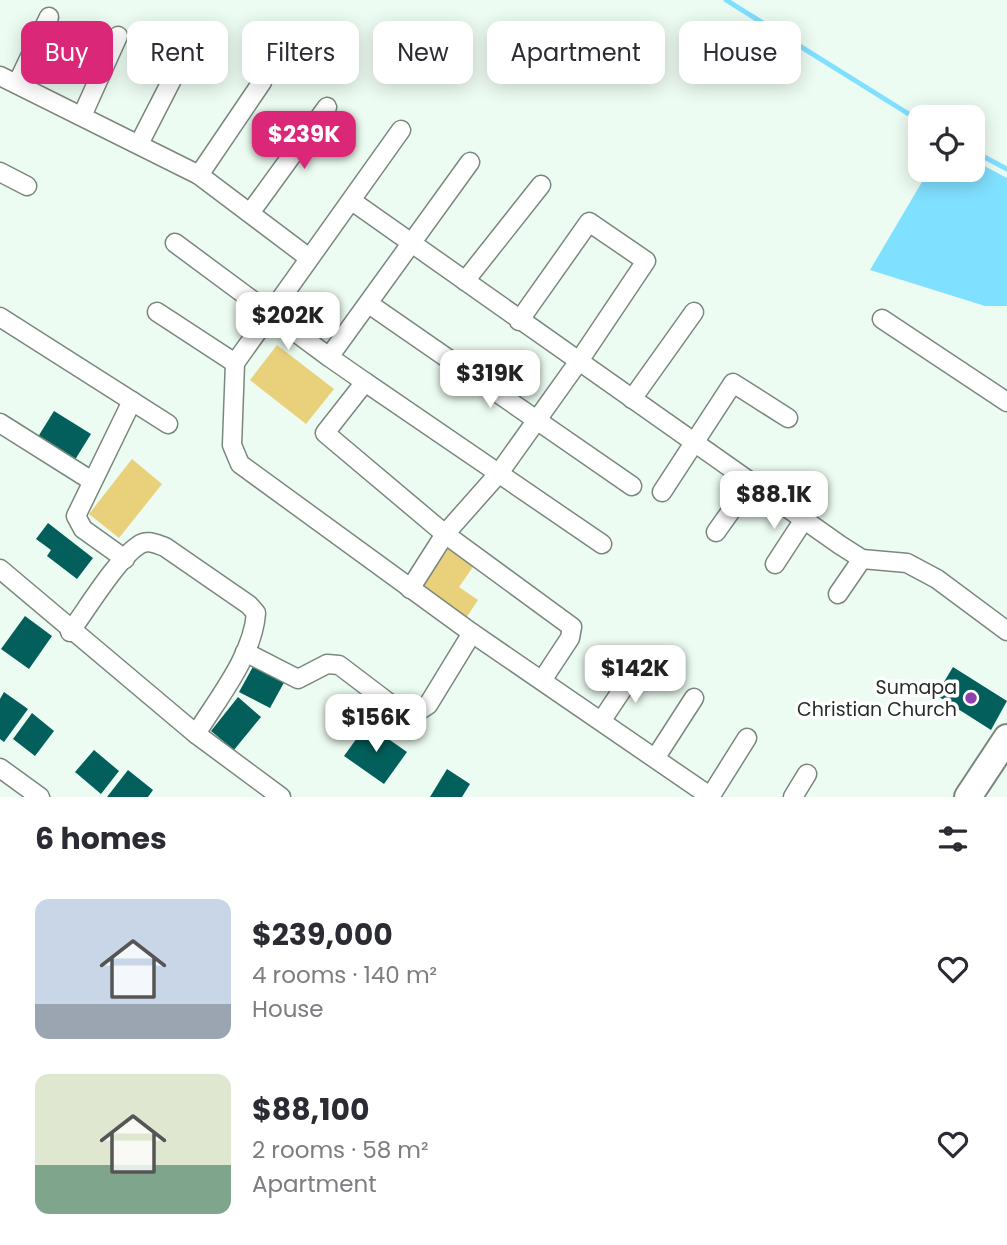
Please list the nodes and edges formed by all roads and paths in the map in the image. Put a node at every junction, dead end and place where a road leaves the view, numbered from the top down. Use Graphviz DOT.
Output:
graph roads {
  1 [pos="49,17"];
  2 [pos="118,36"];
  3 [pos="0,76"];
  4 [pos="17,84"];
  5 [pos="170,84"];
  6 [pos="261,84"];
  7 [pos="327,107"];
  8 [pos="82,116"];
  9 [pos="401,130"];
  10 [pos="139,144"];
  11 [pos="470,162"];
  12 [pos="0,172"];
  13 [pos="199,175"];
  14 [pos="541,185"];
  15 [pos="27,186"];
  16 [pos="352,201"];
  17 [pos="250,213"];
  18 [pos="412,242"];
  19 [pos="175,243"];
  20 [pos="309,258"];
  21 [pos="465,281"];
  22 [pos="369,304"];
  23 [pos="157,312"];
  24 [pos="694,312"];
  25 [pos="269,315"];
  26 [pos="0,317"];
  27 [pos="882,318"];
  28 [pos="519,321"];
  29 [pos="329,357"];
  30 [pos="579,361"];
  31 [pos="235,363"];
  32 [pos="365,382"];
  33 [pos="632,399"];
  34 [pos="132,401"];
  35 [pos="1007,402"];
  36 [pos="788,418"];
  37 [pos="539,420"];
  38 [pos="0,423"];
  39 [pos="167,424"];
  40 [pos="693,442"];
  41 [pos="499,473"];
  42 [pos="92,481"];
  43 [pos="750,484"];
  44 [pos="632,486"];
  45 [pos="662,492"];
  46 [pos="805,518"];
  47 [pos="716,532"];
  48 [pos="445,534"];
  49 [pos="602,544"];
  50 [pos="125,559"];
  51 [pos="862,559"];
  52 [pos="775,564"];
  53 [pos="0,569"];
  54 [pos="410,589"];
  55 [pos="838,594"];
  56 [pos="1007,631"];
  57 [pos="71,632"];
  58 [pos="472,633"];
  59 [pos="246,652"];
  60 [pos="636,669"];
  61 [pos="543,679"];
  62 [pos="694,698"];
  63 [pos="603,720"];
  64 [pos="196,734"];
  65 [pos="747,738"];
  66 [pos="1004,751"];
  67 [pos="656,757"];
  68 [pos="0,768"];
  69 [pos="807,774"];
  70 [pos="40,797"];
  71 [pos="281,797"];
  72 [pos="710,797"];
  73 [pos="793,797"];
  74 [pos="968,797"];
  1 -- 4 [label="street"];
  2 -- 8 [label="street"];
  3 -- 4 [label="street"];
  4 -- 8 [label="street"];
  5 -- 10 [label="street"];
  6 -- 13 [label="street"];
  7 -- 17 [label="street"];
  8 -- 10 [label="street"];
  9 -- 16 [label="street"];
  10 -- 13 [label="street"];
  11 -- 18 [label="street"];
  12 -- 15 [label="street"];
  13 -- 17 [label="street"];
  14 -- 21 [label="street"];
  16 -- 18 [label="street"];
  16 -- 20 [label="street"];
  17 -- 20 [label="street"];
  18 -- 21 [label="street"];
  18 -- 22 [label="street"];
  19 -- 25 [label="street"];
  20 -- 25 [label="street"];
  21 -- 28 [label="street"];
  22 -- 29 [label="street"];
  22 -- 37 [label="street"];
  23 -- 31 [label="street"];
  24 -- 33 [label="street"];
  25 -- 29 [label="street"];
  25 -- 31 [label="street"];
  26 -- 34 [label="street"];
  27 -- 35 [label="street"];
  28 -- 30 [label="street"];
  28 -- 30 [label="street"];
  29 -- 32 [label="street"];
  30 -- 33 [label="street"];
  30 -- 37 [label="street"];
  31 -- 54 [label="street"];
  32 -- 41 [label="street"];
  32 -- 48 [label="street"];
  33 -- 40 [label="street"];
  34 -- 39 [label="street"];
  34 -- 42 [label="street"];
  36 -- 40 [label="street"];
  37 -- 41 [label="street"];
  37 -- 44 [label="street"];
  38 -- 42 [label="street"];
  40 -- 43 [label="street"];
  40 -- 45 [label="street"];
  41 -- 48 [label="street"];
  41 -- 49 [label="street"];
  42 -- 50 [label="street"];
  43 -- 46 [label="street"];
  43 -- 47 [label="street"];
  46 -- 51 [label="street"];
  46 -- 52 [label="street"];
  48 -- 54 [label="street"];
  48 -- 61 [label="street"];
  50 -- 57 [label="street"];
  50 -- 59 [label="street"];
  51 -- 55 [label="street"];
  51 -- 56 [label="street"];
  53 -- 57 [label="street"];
  54 -- 58 [label="street"];
  57 -- 64 [label="street"];
  58 -- 59 [label="street"];
  58 -- 61 [label="street"];
  59 -- 64 [label="street"];
  60 -- 63 [label="street"];
  61 -- 63 [label="street"];
  62 -- 67 [label="street"];
  63 -- 67 [label="street"];
  64 -- 71 [label="street"];
  65 -- 72 [label="street"];
  66 -- 74 [label="main road"];
  67 -- 72 [label="street"];
  68 -- 70 [label="street"];
  69 -- 73 [label="street"];
}
